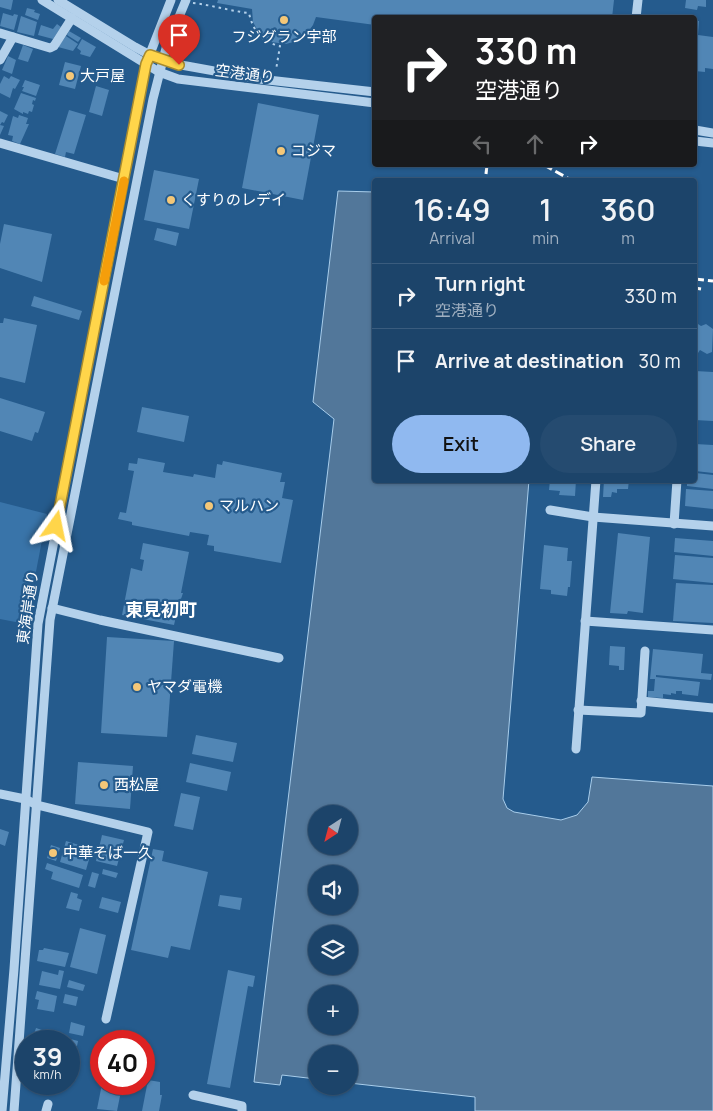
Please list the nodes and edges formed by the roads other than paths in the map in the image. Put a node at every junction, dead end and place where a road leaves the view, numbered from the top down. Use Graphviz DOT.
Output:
graph roads {
  1 [pos="42,0"];
  2 [pos="58,0"];
  3 [pos="171,0"];
  4 [pos="638,0"];
  5 [pos="189,2"];
  6 [pos="636,15"];
  7 [pos="72,18"];
  8 [pos="0,33"];
  9 [pos="13,37"];
  10 [pos="150,55"];
  11 [pos="0,60"];
  12 [pos="162,61"];
  13 [pos="146,64"];
  14 [pos="159,72"];
  15 [pos="372,92"];
  16 [pos="372,103"];
  17 [pos="697,130"];
  18 [pos="713,132"];
  19 [pos="697,141"];
  20 [pos="0,143"];
  21 [pos="713,143"];
  22 [pos="124,179"];
  23 [pos="596,483"];
  24 [pos="677,483"];
  25 [pos="550,510"];
  26 [pos="593,517"];
  27 [pos="674,524"];
  28 [pos="713,526"];
  29 [pos="52,608"];
  30 [pos="585,621"];
  31 [pos="713,630"];
  32 [pos="645,651"];
  33 [pos="279,658"];
  34 [pos="642,701"];
  35 [pos="713,708"];
  36 [pos="578,710"];
  37 [pos="576,749"];
  38 [pos="0,794"];
  39 [pos="26,799"];
  40 [pos="37,805"];
  41 [pos="106,1019"];
  42 [pos="193,1095"];
  43 [pos="2,1111"];
  44 [pos="14,1111"];
  45 [pos="242,1111"];
  1 -- 7 [label="street, 空港通り"];
  2 -- 10 [label="street"];
  3 -- 10 [label="street, 東海岸通り"];
  4 -- 6 [label="street"];
  5 -- 12 [label="street, 東海岸通り"];
  7 -- 9 [label="street"];
  7 -- 13 [label="street, 空港通り"];
  8 -- 9 [label="street"];
  9 -- 11 [label="street"];
  10 -- 12 [label="street"];
  10 -- 13 [label="street, 東海岸通り"];
  12 -- 14 [label="street, 東海岸通り"];
  12 -- 15 [label="street"];
  13 -- 14 [label="street, 空港通り"];
  13 -- 22 [label="street, 東海岸通り"];
  14 -- 16 [label="street, 空港通り"];
  14 -- 29 [label="street, 東海岸通り"];
  17 -- 18 [label="street"];
  19 -- 21 [label="street"];
  20 -- 22 [label="street"];
  22 -- 39 [label="street, 東海岸通り"];
  23 -- 26 [label="street"];
  24 -- 27 [label="street"];
  25 -- 26 [label="street"];
  26 -- 27 [label="street"];
  26 -- 30 [label="street"];
  27 -- 28 [label="street"];
  29 -- 33 [label="street"];
  29 -- 40 [label="street, 東海岸通り"];
  30 -- 31 [label="street"];
  30 -- 36 [label="street"];
  32 -- 34 [label="street"];
  34 -- 35 [label="street"];
  34 -- 36 [label="street"];
  36 -- 37 [label="street"];
  38 -- 39 [label="street"];
  39 -- 40 [label="street"];
  39 -- 43 [label="street, 東海岸通り"];
  40 -- 41 [label="street"];
  40 -- 44 [label="street, 東海岸通り"];
  42 -- 45 [label="street"];
}
